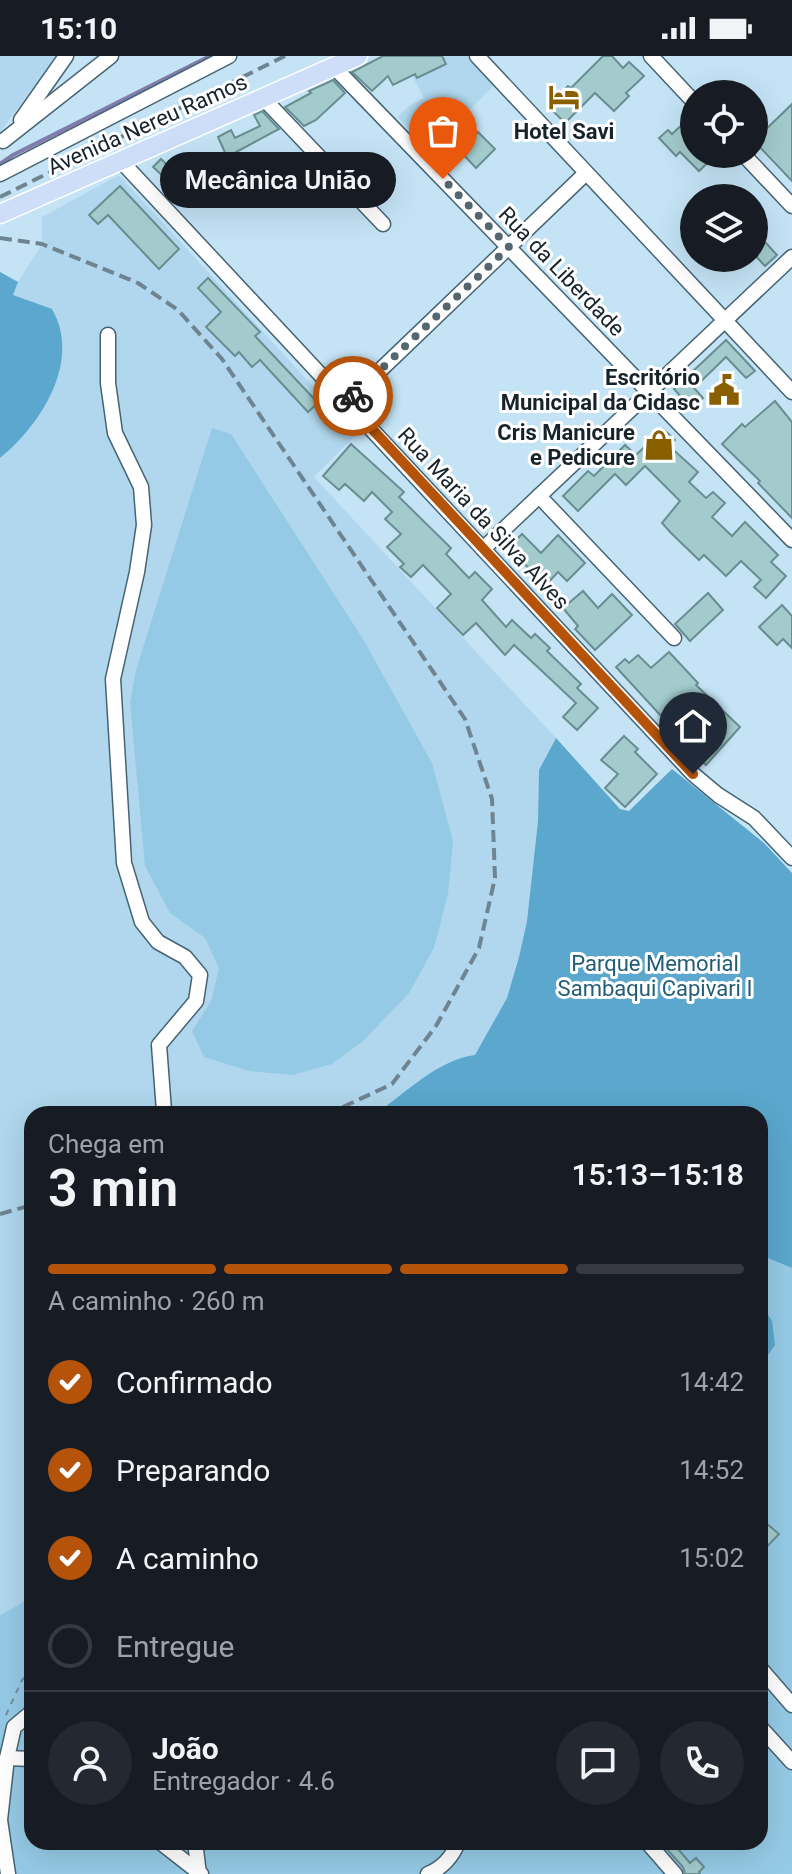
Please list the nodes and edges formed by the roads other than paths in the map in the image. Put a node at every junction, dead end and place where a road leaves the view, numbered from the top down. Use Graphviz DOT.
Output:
graph roads {
  1 [pos="66,56"];
  2 [pos="111,56"];
  3 [pos="229,56"];
  4 [pos="358,56"];
  5 [pos="477,56"];
  6 [pos="651,56"];
  7 [pos="334,67"];
  8 [pos="680,87"];
  9 [pos="263,98"];
  10 [pos="1,143"];
  11 [pos="121,161"];
  12 [pos="756,168"];
  13 [pos="586,173"];
  14 [pos="0,174"];
  15 [pos="792,206"];
  16 [pos="0,214"];
  17 [pos="383,224"];
  18 [pos="509,247"];
  19 [pos="792,257"];
  20 [pos="725,321"];
  21 [pos="108,335"];
  22 [pos="649,392"];
  23 [pos="792,392"];
  24 [pos="347,402"];
  25 [pos="539,496"];
  26 [pos="792,540"];
  27 [pos="483,549"];
  28 [pos="674,638"];
  29 [pos="792,858"];
  30 [pos="164,1106"];
  31 [pos="768,1677"];
  32 [pos="792,1705"];
  33 [pos="24,1719"];
  34 [pos="768,1736"];
  35 [pos="7,1758"];
  36 [pos="24,1759"];
  37 [pos="792,1762"];
  38 [pos="170,1850"];
  39 [pos="196,1850"];
  40 [pos="455,1850"];
  41 [pos="654,1850"];
  42 [pos="8,1874"];
  43 [pos="200,1874"];
  44 [pos="428,1874"];
  45 [pos="675,1874"];
  1 -- 10 [label="street"];
  2 -- 10 [label="street"];
  3 -- 14 [label="street"];
  4 -- 7 [label="main road, Avenida Nereu Ramos"];
  5 -- 13 [label="street"];
  6 -- 8 [label="street"];
  7 -- 9 [label="main road, Avenida Nereu Ramos"];
  7 -- 18 [label="street, Rua da Liberdade"];
  9 -- 11 [label="main road, Avenida Nereu Ramos"];
  9 -- 17 [label="street"];
  11 -- 16 [label="main road, Avenida Nereu Ramos"];
  11 -- 24 [label="street, Rua Maria da Silva Alves"];
  12 -- 15 [label="street"];
  13 -- 18 [label="street"];
  13 -- 20 [label="street"];
  18 -- 22 [label="street, Rua da Liberdade"];
  18 -- 24 [label="street"];
  19 -- 20 [label="street"];
  20 -- 22 [label="street"];
  20 -- 23 [label="street"];
  21 -- 30 [label="street"];
  22 -- 25 [label="street"];
  22 -- 26 [label="street, Rua da Liberdade"];
  24 -- 27 [label="street, Rua Maria da Silva Alves"];
  25 -- 27 [label="street"];
  25 -- 28 [label="street"];
  27 -- 29 [label="street, Rua Maria da Silva Alves"];
  31 -- 32 [label="street"];
  33 -- 35 [label="street"];
  34 -- 37 [label="street"];
  35 -- 36 [label="street"];
  35 -- 42 [label="street"];
  38 -- 43 [label="street"];
  39 -- 43 [label="street"];
  40 -- 44 [label="street"];
  41 -- 45 [label="street"];
}
